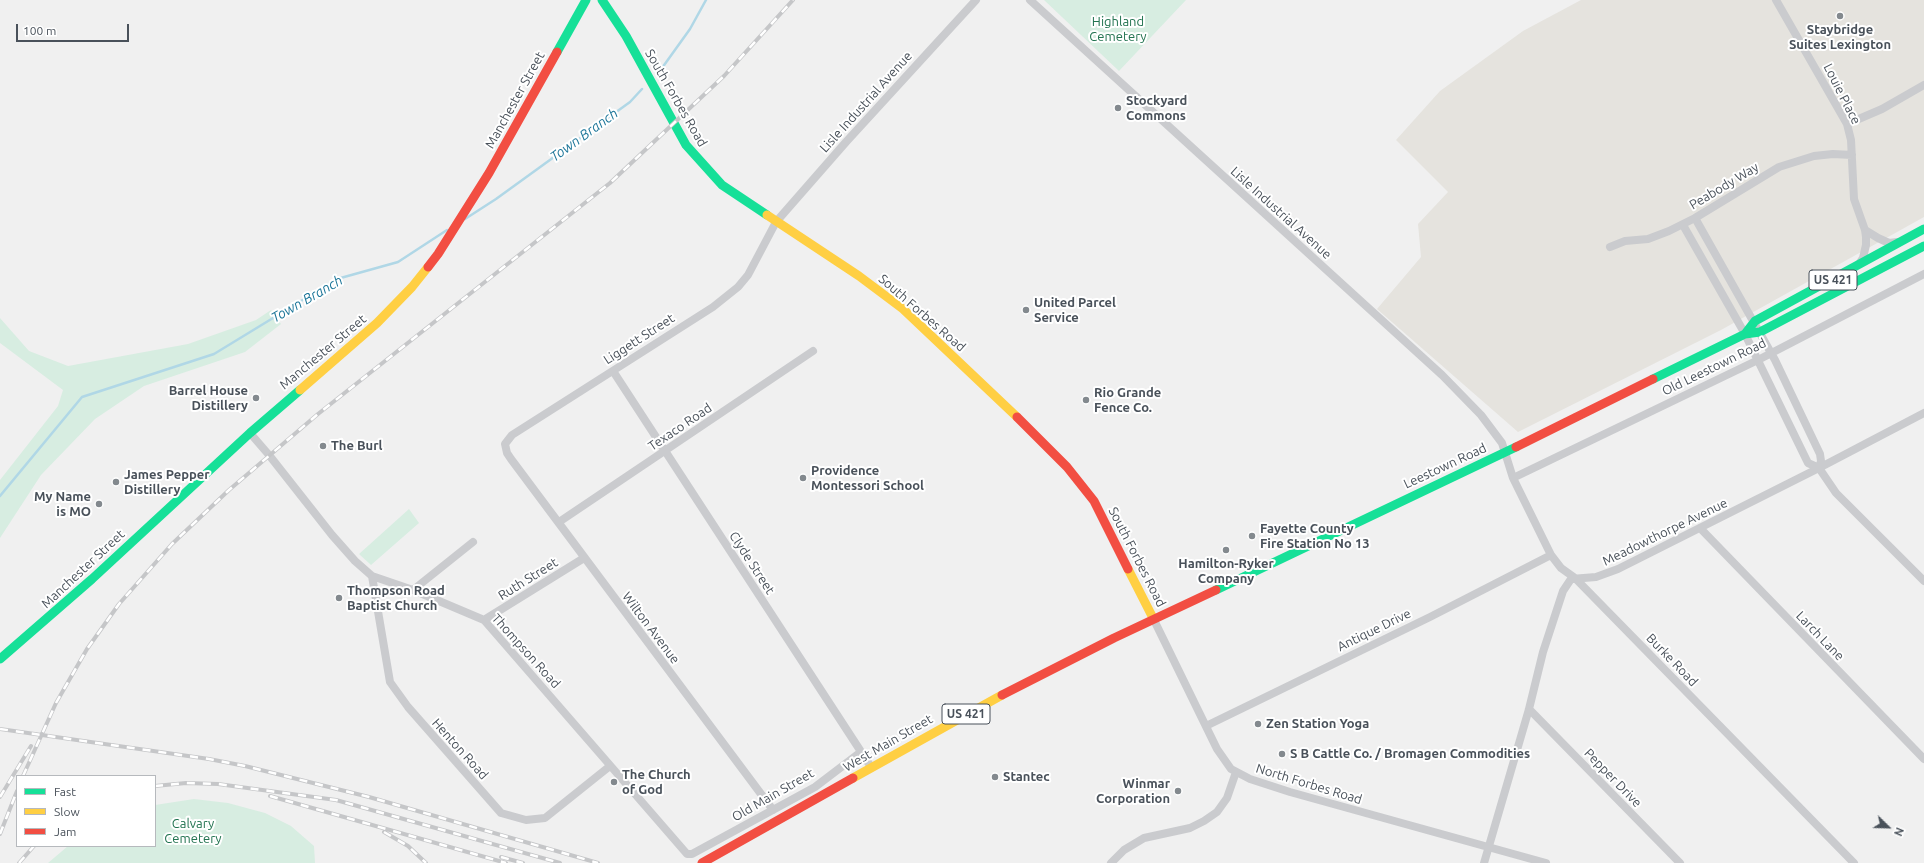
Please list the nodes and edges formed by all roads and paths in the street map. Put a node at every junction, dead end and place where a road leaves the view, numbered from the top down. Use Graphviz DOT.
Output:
graph roads {
  1 [pos="586,0"];
  2 [pos="602,0"];
  3 [pos="976,0"];
  4 [pos="1030,0"];
  5 [pos="1776,0"];
  6 [pos="1924,85"];
  7 [pos="1847,124"];
  8 [pos="1852,155"];
  9 [pos="1695,218"];
  10 [pos="776,222"];
  11 [pos="1683,225"];
  12 [pos="1924,229"];
  13 [pos="1865,230"];
  14 [pos="1902,241"];
  15 [pos="1924,246"];
  16 [pos="1610,247"];
  17 [pos="1857,267"];
  18 [pos="1924,274"];
  19 [pos="1755,321"];
  20 [pos="1760,332"];
  21 [pos="1744,334"];
  22 [pos="814,351"];
  23 [pos="1771,353"];
  24 [pos="1758,360"];
  25 [pos="613,372"];
  26 [pos="1924,413"];
  27 [pos="250,433"];
  28 [pos="666,451"];
  29 [pos="1505,452"];
  30 [pos="511,459"];
  31 [pos="1819,468"];
  32 [pos="1513,478"];
  33 [pos="559,522"];
  34 [pos="1700,528"];
  35 [pos="473,542"];
  36 [pos="1551,555"];
  37 [pos="584,558"];
  38 [pos="372,576"];
  39 [pos="1575,578"];
  40 [pos="1924,582"];
  41 [pos="413,590"];
  42 [pos="1153,618"];
  43 [pos="484,620"];
  44 [pos="0,660"];
  45 [pos="1529,709"];
  46 [pos="1206,726"];
  47 [pos="861,752"];
  48 [pos="1924,759"];
  49 [pos="610,766"];
  50 [pos="871,767"];
  51 [pos="1236,772"];
  52 [pos="773,810"];
  53 [pos="1489,847"];
  54 [pos="692,854"];
  55 [pos="702,863"];
  56 [pos="1111,863"];
  57 [pos="1484,863"];
  58 [pos="1546,863"];
  59 [pos="1680,863"];
  60 [pos="1854,863"];
  1 -- 27 [label="main road, Manchester Street"];
  2 -- 10 [label="main road, South Forbes Road"];
  3 -- 10 [label="street, Lisle Industrial Avenue"];
  4 -- 29 [label="street, Lisle Industrial Avenue"];
  5 -- 7 [label="street, Louie Place"];
  6 -- 7 [label="street"];
  7 -- 8 [label="street, Louie Place"];
  8 -- 9 [label="street, Peabody Way"];
  8 -- 13 [label="street, Louie Place"];
  9 -- 11 [label="street, Peabody Way"];
  9 -- 19 [label="street"];
  10 -- 25 [label="street, Liggett Street"];
  10 -- 42 [label="main road, South Forbes Road"];
  11 -- 16 [label="street, Peabody Way"];
  11 -- 21 [label="street"];
  12 -- 14 [label="main road, Leestown Road / US 421"];
  13 -- 14 [label="street"];
  13 -- 17 [label="street, Louie Place"];
  14 -- 17 [label="main road, Leestown Road / US 421"];
  15 -- 20 [label="main road, Leestown Road / US 421"];
  17 -- 19 [label="main road, Leestown Road / US 421"];
  18 -- 23 [label="street, Old Leestown Road"];
  19 -- 20 [label="street"];
  19 -- 21 [label="main road, Leestown Road / US 421"];
  20 -- 21 [label="main road, Leestown Road / US 421"];
  20 -- 23 [label="street"];
  21 -- 24 [label="street"];
  21 -- 29 [label="main road, Leestown Road / US 421"];
  22 -- 28 [label="street, Texaco Road"];
  23 -- 24 [label="street, Old Leestown Road"];
  23 -- 31 [label="street"];
  24 -- 31 [label="street"];
  24 -- 32 [label="street, Old Leestown Road"];
  25 -- 28 [label="street, Clyde Street"];
  25 -- 30 [label="street, Liggett Street"];
  26 -- 31 [label="street, Meadowthorpe Avenue"];
  27 -- 38 [label="street, Thompson Road"];
  27 -- 44 [label="main road, Manchester Street"];
  28 -- 33 [label="street, Texaco Road"];
  28 -- 47 [label="street, Clyde Street"];
  29 -- 32 [label="street, Burke Road"];
  29 -- 42 [label="main road, Leestown Road / US 421"];
  30 -- 33 [label="street, Wilton Avenue"];
  31 -- 34 [label="street, Meadowthorpe Avenue"];
  31 -- 40 [label="street"];
  32 -- 36 [label="street, Burke Road"];
  33 -- 37 [label="street, Wilton Avenue"];
  34 -- 39 [label="street, Meadowthorpe Avenue"];
  34 -- 48 [label="street, Larch Lane"];
  35 -- 41 [label="street"];
  36 -- 39 [label="street, Burke Road"];
  36 -- 46 [label="street, Antique Drive"];
  37 -- 43 [label="street, Ruth Street"];
  37 -- 52 [label="street, Wilton Avenue"];
  38 -- 41 [label="street, Thompson Road"];
  38 -- 49 [label="street, Henton Road"];
  39 -- 45 [label="street"];
  39 -- 60 [label="street, Burke Road"];
  41 -- 43 [label="street, Thompson Road"];
  42 -- 46 [label="street, North Forbes Road"];
  42 -- 50 [label="main road, West Main Street / US 421"];
  43 -- 49 [label="street, Thompson Road"];
  45 -- 53 [label="street"];
  45 -- 59 [label="street, Pepper Drive"];
  46 -- 51 [label="street, North Forbes Road"];
  47 -- 50 [label="street, Clyde Street"];
  47 -- 52 [label="street, Old Main Street"];
  49 -- 54 [label="street, Thompson Road"];
  50 -- 55 [label="main road, West Main Street / US 421"];
  51 -- 53 [label="street, North Forbes Road"];
  51 -- 56 [label="street"];
  52 -- 54 [label="street, Old Main Street"];
  53 -- 57 [label="street"];
  53 -- 58 [label="street, North Forbes Road"];
}
